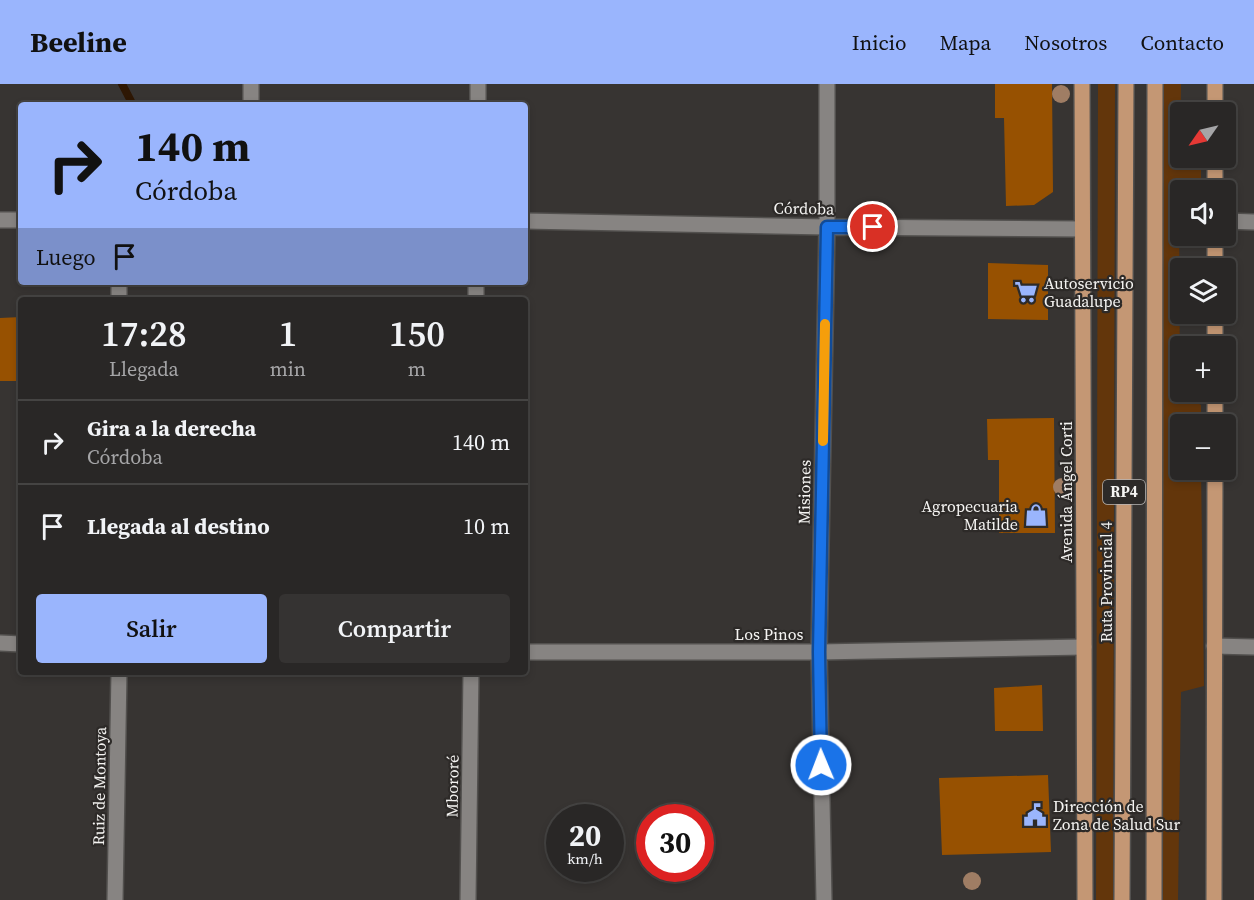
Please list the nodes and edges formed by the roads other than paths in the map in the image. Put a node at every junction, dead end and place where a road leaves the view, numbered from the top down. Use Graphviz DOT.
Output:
graph roads {
  1 [pos="251,84"];
  2 [pos="478,84"];
  3 [pos="827,84"];
  4 [pos="1082,84"];
  5 [pos="1126,84"];
  6 [pos="1155,84"];
  7 [pos="1215,84"];
  8 [pos="251,102"];
  9 [pos="478,102"];
  10 [pos="1215,102"];
  11 [pos="0,220"];
  12 [pos="18,220"];
  13 [pos="528,221"];
  14 [pos="1236,221"];
  15 [pos="1254,222"];
  16 [pos="827,227"];
  17 [pos="1082,229"];
  18 [pos="1215,480"];
  19 [pos="0,643"];
  20 [pos="18,644"];
  21 [pos="1214,646"];
  22 [pos="1084,647"];
  23 [pos="1254,647"];
  24 [pos="528,652"];
  25 [pos="819,652"];
  26 [pos="119,675"];
  27 [pos="471,675"];
  28 [pos="115,900"];
  29 [pos="468,900"];
  30 [pos="824,900"];
  31 [pos="1085,900"];
  32 [pos="1122,900"];
  33 [pos="1154,900"];
  34 [pos="1214,900"];
  1 -- 8 [label="street"];
  2 -- 9 [label="street"];
  3 -- 16 [label="street, Misiones"];
  4 -- 17 [label="main road, Avenida Ángel Corti"];
  5 -- 32 [label="main road, Ruta Provincial 4 / RP4"];
  6 -- 33 [label="main road, RP4"];
  7 -- 10 [label="main road"];
  11 -- 12 [label="street"];
  13 -- 16 [label="street, Córdoba"];
  14 -- 15 [label="street"];
  16 -- 17 [label="street, Córdoba"];
  16 -- 25 [label="street, Misiones"];
  17 -- 22 [label="main road, Avenida Ángel Corti"];
  18 -- 21 [label="main road"];
  19 -- 20 [label="street"];
  21 -- 23 [label="street"];
  21 -- 34 [label="main road"];
  22 -- 25 [label="street, Los Pinos"];
  22 -- 31 [label="main road, Avenida Ángel Corti"];
  24 -- 25 [label="street, Los Pinos"];
  25 -- 30 [label="street, Misiones"];
  26 -- 28 [label="street, Ruiz de Montoya"];
  27 -- 29 [label="street, Mbororé"];
}
